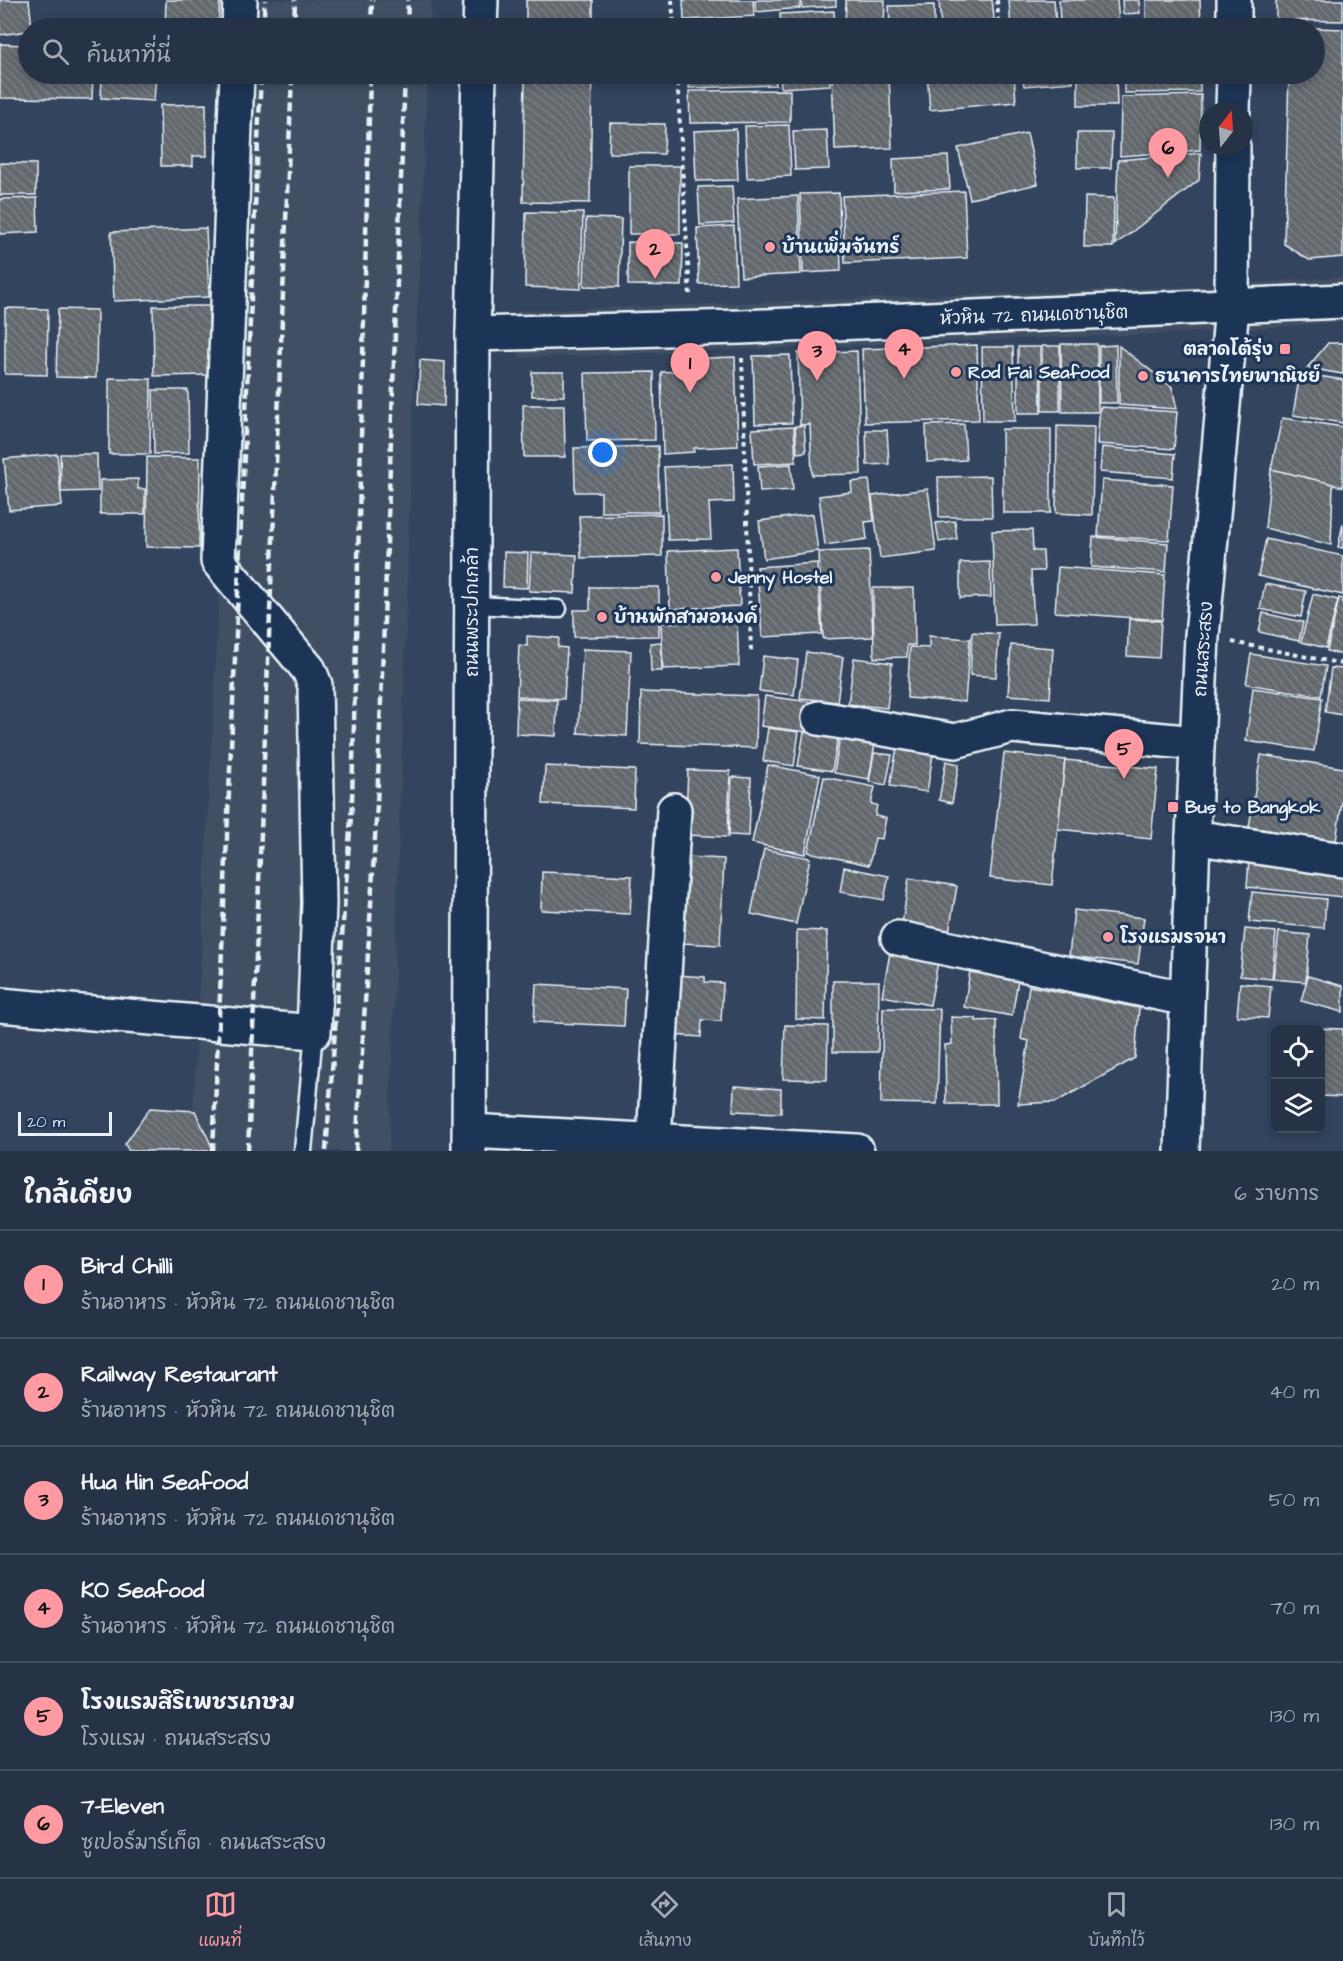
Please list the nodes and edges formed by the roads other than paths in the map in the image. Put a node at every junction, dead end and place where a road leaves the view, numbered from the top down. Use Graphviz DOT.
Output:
graph roads {
  1 [pos="240,0"];
  2 [pos="481,0"];
  3 [pos="1234,0"];
  4 [pos="239,18"];
  5 [pos="480,18"];
  6 [pos="1234,18"];
  7 [pos="237,84"];
  8 [pos="479,84"];
  9 [pos="1234,84"];
  10 [pos="1233,102"];
  11 [pos="1233,156"];
  12 [pos="1343,301"];
  13 [pos="1232,307"];
  14 [pos="473,334"];
  15 [pos="472,605"];
  16 [pos="558,609"];
  17 [pos="819,718"];
  18 [pos="1197,743"];
  19 [pos="674,810"];
  20 [pos="1192,837"];
  21 [pos="1343,860"];
  22 [pos="898,938"];
  23 [pos="1187,999"];
  24 [pos="0,1005"];
  25 [pos="314,1032"];
  26 [pos="654,1139"];
  27 [pos="470,1141"];
  28 [pos="303,1151"];
  29 [pos="857,1151"];
  30 [pos="1182,1151"];
  1 -- 4 [label="street"];
  2 -- 5 [label="street"];
  3 -- 6 [label="street"];
  7 -- 25 [label="street"];
  8 -- 14 [label="street, ถนนพระปกเกล้า"];
  9 -- 10 [label="street"];
  11 -- 13 [label="street, ถนนสระสรง"];
  12 -- 13 [label="street, หัวหิน 72 ถนนเดชานุชิต"];
  13 -- 14 [label="street, หัวหิน 72 ถนนเดชานุชิต"];
  13 -- 18 [label="street, ถนนสระสรง"];
  14 -- 15 [label="street, ถนนพระปกเกล้า"];
  15 -- 16 [label="lane"];
  15 -- 27 [label="street, ถนนพระปกเกล้า"];
  17 -- 18 [label="street"];
  18 -- 20 [label="street, ถนนสระสรง"];
  19 -- 26 [label="street"];
  20 -- 21 [label="street"];
  20 -- 23 [label="street, ถนนสระสรง"];
  22 -- 23 [label="street"];
  23 -- 30 [label="street, ถนนสระสรง"];
  24 -- 25 [label="street"];
  25 -- 28 [label="lane"];
  26 -- 27 [label="street"];
  26 -- 29 [label="street"];
}
